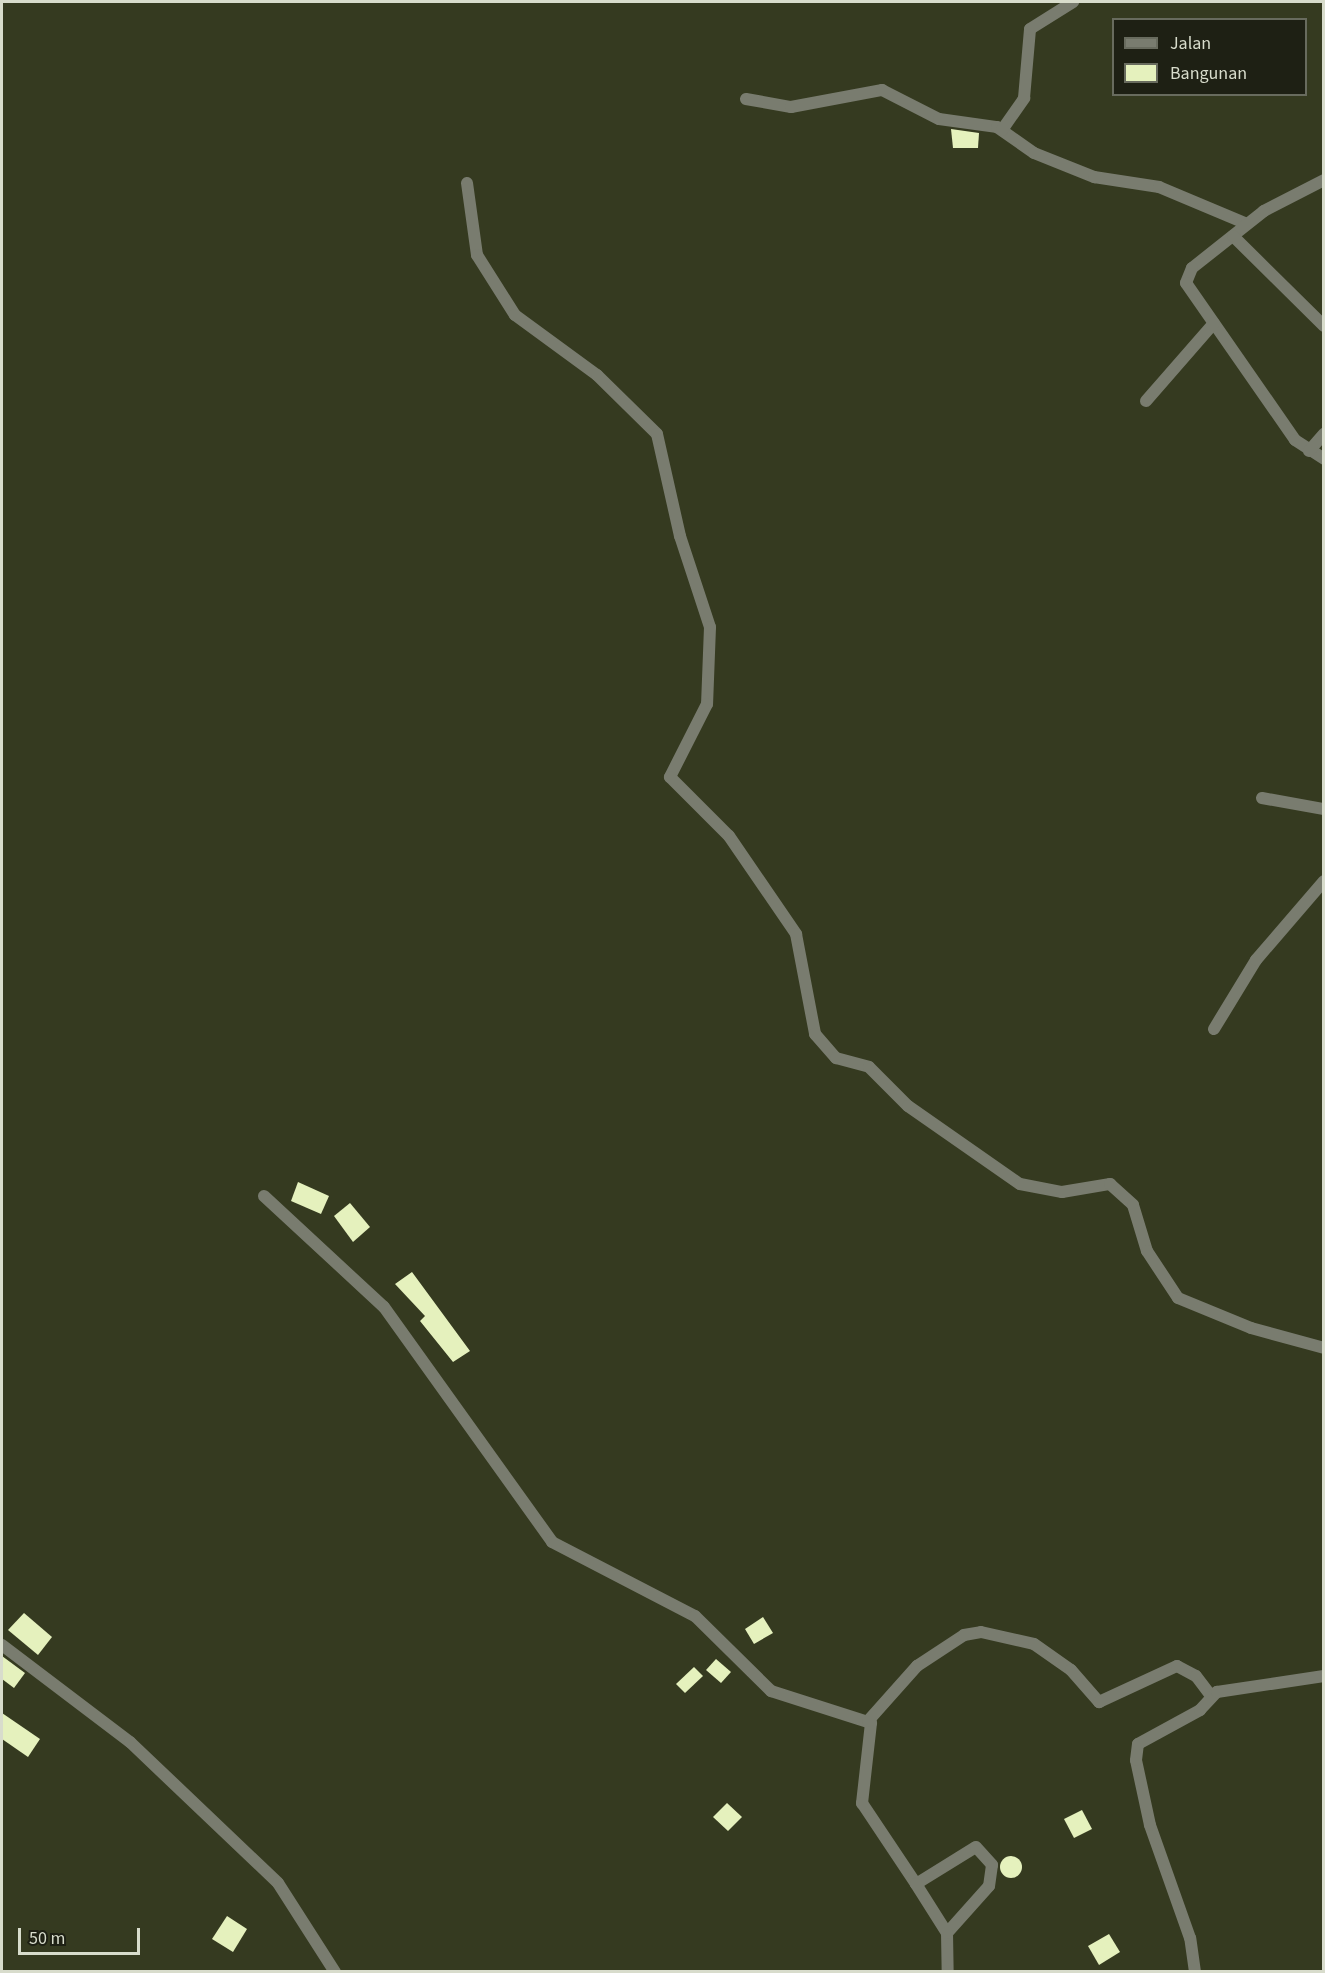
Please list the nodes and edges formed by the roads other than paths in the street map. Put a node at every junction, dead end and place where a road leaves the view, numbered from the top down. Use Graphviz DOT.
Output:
graph roads {
  1 [pos="1073,2"];
  2 [pos="746,99"];
  3 [pos="1002,130"];
  4 [pos="1323,180"];
  5 [pos="467,183"];
  6 [pos="1247,224"];
  7 [pos="1233,236"];
  8 [pos="1214,323"];
  9 [pos="1323,326"];
  10 [pos="1146,402"];
  11 [pos="1323,434"];
  12 [pos="1309,451"];
  13 [pos="1323,459"];
  14 [pos="1262,798"];
  15 [pos="1323,809"];
  16 [pos="1323,881"];
  17 [pos="1215,1029"];
  18 [pos="264,1196"];
  19 [pos="1323,1348"];
  20 [pos="2,1646"];
  21 [pos="1323,1676"];
  22 [pos="1211,1696"];
  23 [pos="868,1721"];
  24 [pos="915,1884"];
  25 [pos="947,1933"];
  26 [pos="335,1971"];
  27 [pos="948,1971"];
  28 [pos="1196,1971"];
  1 -- 3 [label="street"];
  2 -- 3 [label="street"];
  3 -- 6 [label="street"];
  4 -- 6 [label="street"];
  5 -- 19 [label="street"];
  6 -- 7 [label="street"];
  7 -- 8 [label="street"];
  7 -- 9 [label="street"];
  8 -- 10 [label="street"];
  8 -- 12 [label="street"];
  11 -- 12 [label="street"];
  12 -- 13 [label="street"];
  14 -- 15 [label="street"];
  16 -- 17 [label="street"];
  18 -- 23 [label="street"];
  20 -- 26 [label="street"];
  21 -- 22 [label="street"];
  22 -- 23 [label="street"];
  22 -- 28 [label="street"];
  23 -- 24 [label="street"];
  24 -- 25 [label="street"];
  24 -- 25 [label="street"];
  25 -- 27 [label="street"];
}
